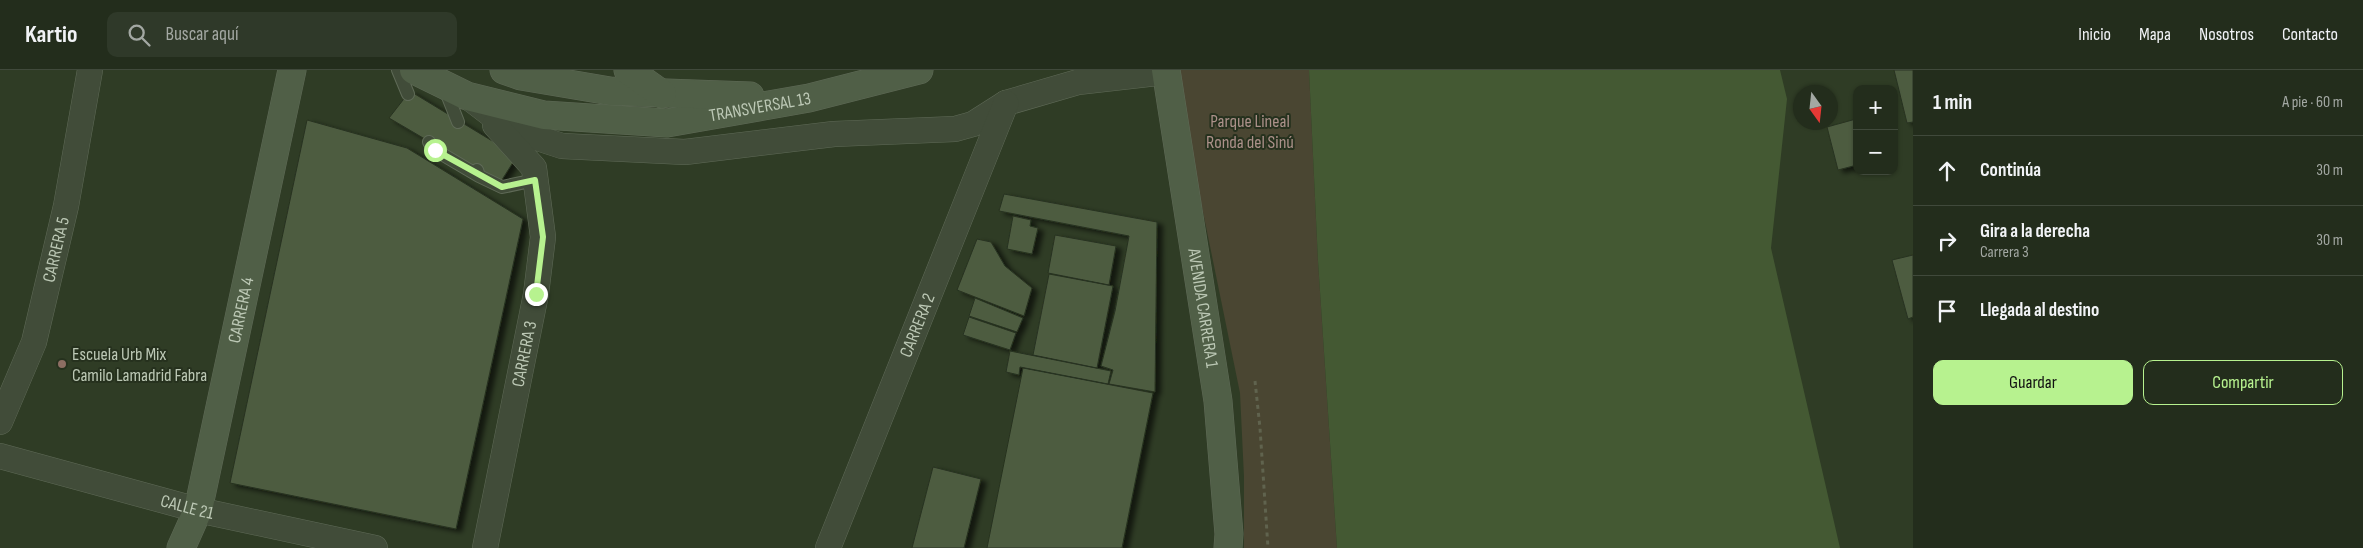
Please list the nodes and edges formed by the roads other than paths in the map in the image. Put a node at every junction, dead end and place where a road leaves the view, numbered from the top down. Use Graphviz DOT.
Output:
graph roads {
  1 [pos="90,70"];
  2 [pos="292,70"];
  3 [pos="398,70"];
  4 [pos="504,70"];
  5 [pos="628,70"];
  6 [pos="919,70"];
  7 [pos="1166,71"];
  8 [pos="1087,76"];
  9 [pos="411,82"];
  10 [pos="455,90"];
  11 [pos="662,94"];
  12 [pos="809,98"];
  13 [pos="1006,103"];
  14 [pos="458,122"];
  15 [pos="429,142"];
  16 [pos="535,180"];
  17 [pos="0,422"];
  18 [pos="0,456"];
  19 [pos="198,510"];
  20 [pos="181,548"];
  21 [pos="375,548"];
  22 [pos="485,548"];
  23 [pos="828,548"];
  24 [pos="1228,548"];
  1 -- 17 [label="street, CARRERA 5"];
  2 -- 19 [label="street, CARRERA 4"];
  3 -- 9 [label="lane"];
  4 -- 11 [label="street, TRANSVERSAL 13"];
  5 -- 11 [label="street"];
  6 -- 12 [label="street"];
  7 -- 8 [label="street"];
  7 -- 24 [label="street, AVENIDA CARRERA 1"];
  8 -- 13 [label="street"];
  9 -- 10 [label="street, TRANSVERSAL 13"];
  10 -- 12 [label="street, TRANSVERSAL 13"];
  10 -- 13 [label="street"];
  10 -- 14 [label="lane"];
  10 -- 16 [label="street, CARRERA 3"];
  11 -- 12 [label="street, TRANSVERSAL 13"];
  13 -- 23 [label="street, CARRERA 2"];
  15 -- 16 [label="lane"];
  16 -- 22 [label="street, CARRERA 3"];
  18 -- 19 [label="street, CALLE 21"];
  19 -- 20 [label="street, CARRERA 4"];
  19 -- 21 [label="street, CALLE 21"];
}
